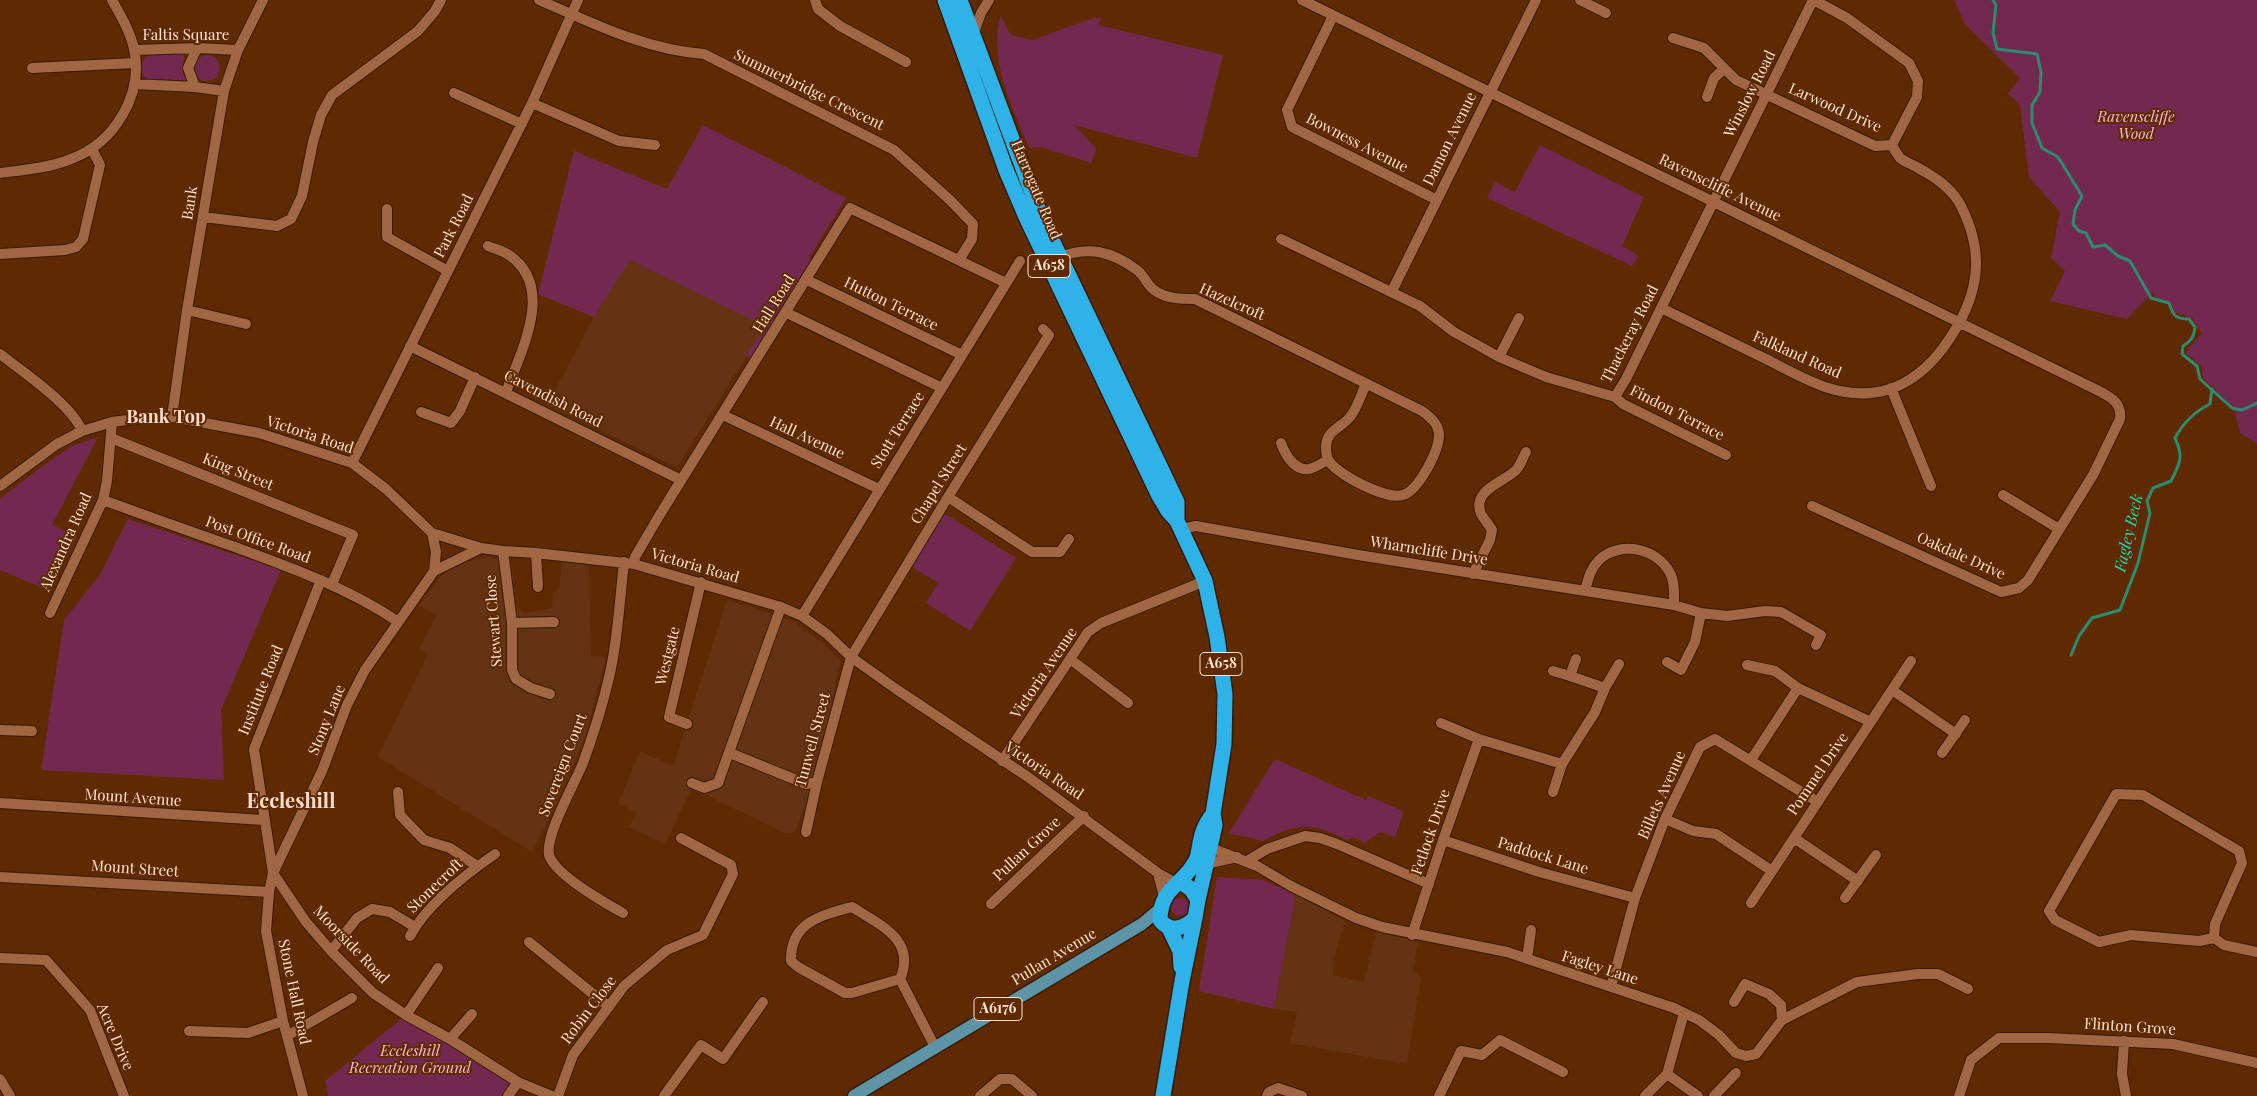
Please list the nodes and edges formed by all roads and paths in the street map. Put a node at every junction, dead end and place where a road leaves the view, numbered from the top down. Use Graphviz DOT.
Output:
graph roads {
  1 [pos="112,0"];
  2 [pos="263,0"];
  3 [pos="440,0"];
  4 [pos="539,0"];
  5 [pos="578,0"];
  6 [pos="814,0"];
  7 [pos="945,0"];
  8 [pos="960,0"];
  9 [pos="989,0"];
  10 [pos="1302,0"];
  11 [pos="1536,0"];
  12 [pos="1580,0"];
  13 [pos="1814,0"];
  14 [pos="1606,13"];
  15 [pos="571,14"];
  16 [pos="1333,16"];
  17 [pos="974,34"];
  18 [pos="1673,38"];
  19 [pos="197,48"];
  20 [pos="134,50"];
  21 [pos="238,50"];
  22 [pos="963,54"];
  23 [pos="906,62"];
  24 [pos="135,63"];
  25 [pos="32,68"];
  26 [pos="1724,69"];
  27 [pos="134,84"];
  28 [pos="195,87"];
  29 [pos="224,91"];
  30 [pos="1491,91"];
  31 [pos="454,93"];
  32 [pos="1767,94"];
  33 [pos="1707,97"];
  34 [pos="532,103"];
  35 [pos="522,124"];
  36 [pos="654,145"];
  37 [pos="1892,145"];
  38 [pos="92,150"];
  39 [pos="0,173"];
  40 [pos="1437,200"];
  41 [pos="1713,202"];
  42 [pos="387,209"];
  43 [pos="203,217"];
  44 [pos="1281,239"];
  45 [pos="488,246"];
  46 [pos="0,254"];
  47 [pos="1060,257"];
  48 [pos="959,260"];
  49 [pos="1020,261"];
  50 [pos="448,271"];
  51 [pos="807,280"];
  52 [pos="1006,283"];
  53 [pos="1392,291"];
  54 [pos="1661,308"];
  55 [pos="187,310"];
  56 [pos="787,312"];
  57 [pos="1519,318"];
  58 [pos="1959,323"];
  59 [pos="246,324"];
  60 [pos="1043,329"];
  61 [pos="410,346"];
  62 [pos="0,354"];
  63 [pos="962,355"];
  64 [pos="1499,357"];
  65 [pos="474,377"];
  66 [pos="1366,384"];
  67 [pos="942,388"];
  68 [pos="1891,388"];
  69 [pos="506,392"];
  70 [pos="1615,397"];
  71 [pos="2120,409"];
  72 [pos="421,412"];
  73 [pos="723,415"];
  74 [pos="172,418"];
  75 [pos="112,422"];
  76 [pos="82,431"];
  77 [pos="111,438"];
  78 [pos="1281,443"];
  79 [pos="1526,452"];
  80 [pos="1726,455"];
  81 [pos="1328,460"];
  82 [pos="352,463"];
  83 [pos="681,480"];
  84 [pos="0,486"];
  85 [pos="1931,486"];
  86 [pos="879,489"];
  87 [pos="2003,495"];
  88 [pos="948,497"];
  89 [pos="103,500"];
  90 [pos="1812,506"];
  91 [pos="1179,525"];
  92 [pos="2059,529"];
  93 [pos="432,534"];
  94 [pos="1070,539"];
  95 [pos="481,548"];
  96 [pos="503,551"];
  97 [pos="536,553"];
  98 [pos="629,563"];
  99 [pos="434,571"];
  100 [pos="1473,574"];
  101 [pos="321,580"];
  102 [pos="1205,581"];
  103 [pos="702,582"];
  104 [pos="332,584"];
  105 [pos="538,587"];
  106 [pos="1586,591"];
  107 [pos="1674,605"];
  108 [pos="781,607"];
  109 [pos="50,613"];
  110 [pos="1701,613"];
  111 [pos="802,616"];
  112 [pos="398,622"];
  113 [pos="554,622"];
  114 [pos="512,623"];
  115 [pos="1816,644"];
  116 [pos="851,657"];
  117 [pos="1070,659"];
  118 [pos="1576,659"];
  119 [pos="1911,661"];
  120 [pos="1666,662"];
  121 [pos="1619,664"];
  122 [pos="1748,665"];
  123 [pos="1553,671"];
  124 [pos="1570,676"];
  125 [pos="1605,688"];
  126 [pos="1798,688"];
  127 [pos="1892,690"];
  128 [pos="550,694"];
  129 [pos="1128,703"];
  130 [pos="1965,720"];
  131 [pos="1870,722"];
  132 [pos="1441,723"];
  133 [pos="687,724"];
  134 [pos="0,730"];
  135 [pos="32,731"];
  136 [pos="1956,734"];
  137 [pos="1479,738"];
  138 [pos="1942,753"];
  139 [pos="730,754"];
  140 [pos="1751,760"];
  141 [pos="1002,761"];
  142 [pos="1562,764"];
  143 [pos="817,782"];
  144 [pos="692,783"];
  145 [pos="398,792"];
  146 [pos="1554,792"];
  147 [pos="1818,802"];
  148 [pos="0,803"];
  149 [pos="1084,816"];
  150 [pos="1666,819"];
  151 [pos="263,820"];
  152 [pos="806,832"];
  153 [pos="681,838"];
  154 [pos="1794,838"];
  155 [pos="1443,840"];
  156 [pos="1205,849"];
  157 [pos="495,854"];
  158 [pos="1876,854"];
  159 [pos="1237,857"];
  160 [pos="1247,861"];
  161 [pos="1206,864"];
  162 [pos="477,866"];
  163 [pos="1772,872"];
  164 [pos="273,873"];
  165 [pos="1158,873"];
  166 [pos="0,877"];
  167 [pos="1858,881"];
  168 [pos="1179,882"];
  169 [pos="1429,884"];
  170 [pos="269,892"];
  171 [pos="1635,898"];
  172 [pos="1845,898"];
  173 [pos="1198,900"];
  174 [pos="1751,902"];
  175 [pos="991,904"];
  176 [pos="623,912"];
  177 [pos="1164,913"];
  178 [pos="1195,918"];
  179 [pos="1531,930"];
  180 [pos="1412,935"];
  181 [pos="2214,938"];
  182 [pos="528,942"];
  183 [pos="331,951"];
  184 [pos="2257,952"];
  185 [pos="0,958"];
  186 [pos="1527,959"];
  187 [pos="438,968"];
  188 [pos="900,979"];
  189 [pos="1182,981"];
  190 [pos="1611,988"];
  191 [pos="1968,989"];
  192 [pos="352,998"];
  193 [pos="763,1002"];
  194 [pos="1734,1002"];
  195 [pos="609,1007"];
  196 [pos="1684,1013"];
  197 [pos="472,1014"];
  198 [pos="406,1015"];
  199 [pos="1782,1020"];
  200 [pos="283,1021"];
  201 [pos="189,1031"];
  202 [pos="287,1036"];
  203 [pos="450,1039"];
  204 [pos="2124,1041"];
  205 [pos="935,1047"];
  206 [pos="2257,1063"];
  207 [pos="1563,1072"];
  208 [pos="1736,1073"];
  209 [pos="1667,1074"];
  210 [pos="0,1079"];
  211 [pos="518,1082"];
  212 [pos="10,1096"];
  213 [pos="124,1096"];
  214 [pos="304,1096"];
  215 [pos="508,1096"];
  216 [pos="552,1096"];
  217 [pos="558,1096"];
  218 [pos="664,1096"];
  219 [pos="854,1096"];
  220 [pos="980,1096"];
  221 [pos="1032,1096"];
  222 [pos="1163,1096"];
  223 [pos="1268,1096"];
  224 [pos="1302,1096"];
  225 [pos="1439,1096"];
  226 [pos="1645,1096"];
  227 [pos="1698,1096"];
  228 [pos="1714,1096"];
  229 [pos="1959,1096"];
  230 [pos="2126,1096"];
  1 -- 20 [label="street"];
  2 -- 21 [label="street, Bank"];
  3 -- 43 [label="street"];
  4 -- 15 [label="street"];
  5 -- 15 [label="street, Park Road"];
  6 -- 23 [label="street"];
  7 -- 22 [label="highway, Harrogate Road / A658"];
  8 -- 17 [label="highway, Harrogate Road / A658"];
  9 -- 17 [label="street"];
  10 -- 16 [label="street, Ravenscliffe Avenue"];
  11 -- 30 [label="street, Damon Avenue"];
  12 -- 14 [label="street"];
  13 -- 32 [label="street, Winslow Road"];
  13 -- 37 [label="street"];
  15 -- 34 [label="street, Park Road"];
  15 -- 48 [label="street, Summerbridge Crescent"];
  16 -- 30 [label="street, Ravenscliffe Avenue"];
  16 -- 40 [label="street, Bowness Avenue"];
  17 -- 22 [label="street"];
  17 -- 47 [label="highway, Harrogate Road / A658"];
  18 -- 26 [label="street, Larwood Drive"];
  19 -- 20 [label="street, Faltis Square"];
  19 -- 21 [label="street, Faltis Square"];
  19 -- 28 [label="street"];
  20 -- 24 [label="street"];
  21 -- 29 [label="street, Bank"];
  22 -- 91 [label="highway, Harrogate Road / A658"];
  24 -- 25 [label="street"];
  24 -- 27 [label="street"];
  26 -- 32 [label="street, Larwood Drive"];
  26 -- 33 [label="street"];
  27 -- 28 [label="street"];
  27 -- 38 [label="street"];
  28 -- 29 [label="street"];
  29 -- 43 [label="street, Bank"];
  30 -- 40 [label="street, Damon Avenue"];
  30 -- 41 [label="street, Ravenscliffe Avenue"];
  31 -- 35 [label="street"];
  32 -- 37 [label="street, Larwood Drive"];
  32 -- 41 [label="street, Winslow Road"];
  34 -- 35 [label="street, Park Road"];
  34 -- 36 [label="street"];
  35 -- 50 [label="street, Park Road"];
  37 -- 58 [label="street, Falkland Road"];
  38 -- 39 [label="street"];
  38 -- 46 [label="street"];
  40 -- 53 [label="street, Damon Avenue"];
  41 -- 54 [label="street, Thackeray Road"];
  41 -- 58 [label="street, Ravenscliffe Avenue"];
  42 -- 50 [label="street"];
  43 -- 55 [label="street, Bank"];
  44 -- 53 [label="street, Thackeray Road"];
  45 -- 69 [label="street"];
  47 -- 66 [label="street, Hazelcroft"];
  47 -- 91 [label="highway, Harrogate Road / A658"];
  48 -- 51 [label="street, Hall Road"];
  48 -- 52 [label="street, Hall Road"];
  49 -- 52 [label="street, Stott Terrace"];
  50 -- 61 [label="street, Park Road"];
  51 -- 56 [label="street, Hall Road"];
  51 -- 63 [label="street, Hutton Terrace"];
  52 -- 63 [label="street, Stott Terrace"];
  53 -- 64 [label="street, Thackeray Road"];
  54 -- 68 [label="street, Falkland Road"];
  54 -- 70 [label="street, Thackeray Road"];
  55 -- 59 [label="street"];
  55 -- 74 [label="street, Bank"];
  56 -- 67 [label="street"];
  56 -- 73 [label="street, Hall Road"];
  57 -- 64 [label="street"];
  58 -- 68 [label="street, Falkland Road"];
  58 -- 71 [label="street, Ravenscliffe Avenue"];
  60 -- 88 [label="street, Chapel Street"];
  61 -- 65 [label="street, Cavendish Road"];
  61 -- 82 [label="street, Park Road"];
  62 -- 76 [label="street"];
  63 -- 67 [label="street, Stott Terrace"];
  64 -- 70 [label="street, Thackeray Road"];
  65 -- 69 [label="street, Cavendish Road"];
  65 -- 72 [label="street"];
  66 -- 81 [label="street"];
  66 -- 81 [label="street, Hazelcroft"];
  67 -- 86 [label="street, Stott Terrace"];
  68 -- 85 [label="street"];
  69 -- 83 [label="street, Cavendish Road"];
  70 -- 80 [label="street, Findon Terrace"];
  71 -- 92 [label="street, Oakdale Drive"];
  73 -- 83 [label="street, Hall Road"];
  73 -- 86 [label="street, Hall Avenue"];
  74 -- 75 [label="street, Victoria Road"];
  74 -- 82 [label="street, Victoria Road"];
  75 -- 76 [label="street, Victoria Road"];
  75 -- 77 [label="street, Alexandra Road"];
  76 -- 84 [label="street, Victoria Road"];
  77 -- 89 [label="street, Alexandra Road"];
  77 -- 104 [label="street, King Street"];
  78 -- 81 [label="street"];
  79 -- 100 [label="street"];
  82 -- 93 [label="street, Victoria Road"];
  83 -- 98 [label="street, Hall Road"];
  86 -- 111 [label="street, Stott Terrace"];
  87 -- 92 [label="street"];
  88 -- 94 [label="street"];
  88 -- 116 [label="street, Chapel Street"];
  89 -- 101 [label="street, Post Office Road"];
  89 -- 109 [label="street, Alexandra Road"];
  90 -- 92 [label="street, Oakdale Drive"];
  91 -- 100 [label="street, Wharncliffe Drive"];
  91 -- 102 [label="highway, Harrogate Road / A658"];
  93 -- 95 [label="street, Victoria Road"];
  93 -- 99 [label="street"];
  95 -- 96 [label="street, Victoria Road"];
  95 -- 99 [label="street, Stony Lane"];
  96 -- 97 [label="street, Victoria Road"];
  96 -- 114 [label="street, Stewart Close"];
  97 -- 98 [label="street, Victoria Road"];
  97 -- 105 [label="street"];
  98 -- 103 [label="street, Victoria Road"];
  98 -- 176 [label="street, Sovereign Court"];
  99 -- 112 [label="street, Stony Lane"];
  100 -- 106 [label="street, Wharncliffe Drive"];
  101 -- 104 [label="street, Post Office Road"];
  101 -- 151 [label="street, Institute Road"];
  102 -- 117 [label="street, Victoria Avenue"];
  102 -- 156 [label="highway, Harrogate Road / A658"];
  103 -- 108 [label="street, Victoria Road"];
  103 -- 133 [label="street, Westgate"];
  104 -- 112 [label="street, Post Office Road"];
  106 -- 107 [label="street, Wharncliffe Drive"];
  106 -- 107 [label="street"];
  107 -- 110 [label="street, Wharncliffe Drive"];
  108 -- 111 [label="street, Victoria Road"];
  108 -- 139 [label="street"];
  110 -- 115 [label="street, Wharncliffe Drive"];
  110 -- 120 [label="street"];
  111 -- 116 [label="street, Victoria Road"];
  112 -- 164 [label="street, Stony Lane"];
  113 -- 114 [label="street"];
  114 -- 128 [label="street, Stewart Close"];
  116 -- 141 [label="street, Victoria Road"];
  116 -- 143 [label="street, Tunwell Street"];
  117 -- 129 [label="street"];
  117 -- 141 [label="street, Victoria Avenue"];
  118 -- 124 [label="street"];
  119 -- 127 [label="street, Pommel Drive"];
  121 -- 125 [label="street"];
  122 -- 126 [label="street"];
  123 -- 124 [label="street"];
  124 -- 125 [label="street"];
  125 -- 142 [label="street"];
  126 -- 131 [label="street"];
  126 -- 140 [label="street"];
  127 -- 131 [label="street, Pommel Drive"];
  127 -- 136 [label="street"];
  130 -- 136 [label="street"];
  131 -- 147 [label="street, Pommel Drive"];
  132 -- 137 [label="street"];
  134 -- 135 [label="street"];
  136 -- 138 [label="street"];
  137 -- 142 [label="street"];
  137 -- 155 [label="street, Fetlock Drive"];
  139 -- 143 [label="street"];
  139 -- 144 [label="street"];
  140 -- 147 [label="street, Billets Avenue"];
  140 -- 150 [label="street, Billets Avenue"];
  141 -- 149 [label="street, Victoria Road"];
  142 -- 146 [label="street"];
  143 -- 152 [label="street, Tunwell Street"];
  145 -- 162 [label="street, Stonecroft"];
  147 -- 154 [label="street, Pommel Drive"];
  148 -- 151 [label="street, Mount Avenue"];
  149 -- 165 [label="street, Victoria Road"];
  149 -- 175 [label="street, Pullan Grove"];
  150 -- 163 [label="street"];
  150 -- 171 [label="street, Billets Avenue"];
  151 -- 164 [label="street, Institute Road"];
  153 -- 195 [label="street, Robin Close"];
  154 -- 163 [label="street, Pommel Drive"];
  154 -- 167 [label="street"];
  155 -- 169 [label="street, Fetlock Drive"];
  155 -- 171 [label="street, Paddock Lane"];
  156 -- 159 [label="street, Fagley Lane"];
  156 -- 161 [label="highway, Harrogate Road / A658"];
  156 -- 168 [label="highway, Harrogate Road / A658"];
  157 -- 162 [label="street, Stonecroft"];
  158 -- 167 [label="street"];
  159 -- 160 [label="street, Fagley Lane"];
  159 -- 161 [label="street"];
  160 -- 169 [label="street"];
  160 -- 180 [label="street, Fagley Lane"];
  161 -- 173 [label="highway, Harrogate Road / A658"];
  162 -- 183 [label="street, Stonecroft"];
  163 -- 174 [label="street, Pommel Drive"];
  164 -- 170 [label="street, Stony Lane"];
  164 -- 183 [label="street, Moorside Road"];
  165 -- 168 [label="street, Victoria Road"];
  165 -- 177 [label="street"];
  166 -- 170 [label="street, Mount Street"];
  167 -- 172 [label="street"];
  168 -- 173 [label="highway"];
  168 -- 177 [label="highway, Harrogate Road"];
  169 -- 180 [label="street, Fetlock Drive"];
  170 -- 200 [label="street, Stone Hall Road"];
  171 -- 190 [label="street, Billets Avenue"];
  173 -- 178 [label="highway, Harrogate Road"];
  177 -- 178 [label="highway"];
  177 -- 189 [label="highway"];
  177 -- 205 [label="main road, Pullan Avenue / A6176"];
  178 -- 189 [label="highway, Harrogate Road"];
  179 -- 186 [label="street"];
  180 -- 186 [label="street, Fagley Lane"];
  181 -- 181 [label="street"];
  181 -- 184 [label="street"];
  182 -- 195 [label="street"];
  183 -- 198 [label="street, Moorside Road"];
  185 -- 213 [label="street, Acre Drive"];
  186 -- 190 [label="street, Fagley Lane"];
  187 -- 198 [label="street"];
  188 -- 188 [label="street"];
  188 -- 205 [label="street"];
  189 -- 222 [label="highway"];
  190 -- 196 [label="street, Fagley Lane"];
  191 -- 199 [label="street, Fagley Lane"];
  192 -- 202 [label="street"];
  193 -- 218 [label="street"];
  194 -- 199 [label="street"];
  195 -- 217 [label="street, Robin Close"];
  196 -- 199 [label="street, Fagley Lane"];
  196 -- 209 [label="street"];
  197 -- 203 [label="street"];
  198 -- 203 [label="street, Moorside Road"];
  200 -- 201 [label="street"];
  200 -- 202 [label="street, Stone Hall Road"];
  202 -- 214 [label="street, Stone Hall Road"];
  203 -- 211 [label="street, Moorside Road"];
  204 -- 206 [label="street, Flinton Grove"];
  204 -- 229 [label="street, Flinton Grove"];
  204 -- 230 [label="street"];
  205 -- 219 [label="main road, Pullan Avenue / A6176"];
  207 -- 225 [label="street"];
  208 -- 228 [label="street"];
  209 -- 226 [label="street"];
  209 -- 227 [label="street"];
  210 -- 212 [label="street"];
  211 -- 215 [label="street"];
  211 -- 216 [label="street, Moorside Road"];
  220 -- 221 [label="street"];
  223 -- 224 [label="street"];
}
